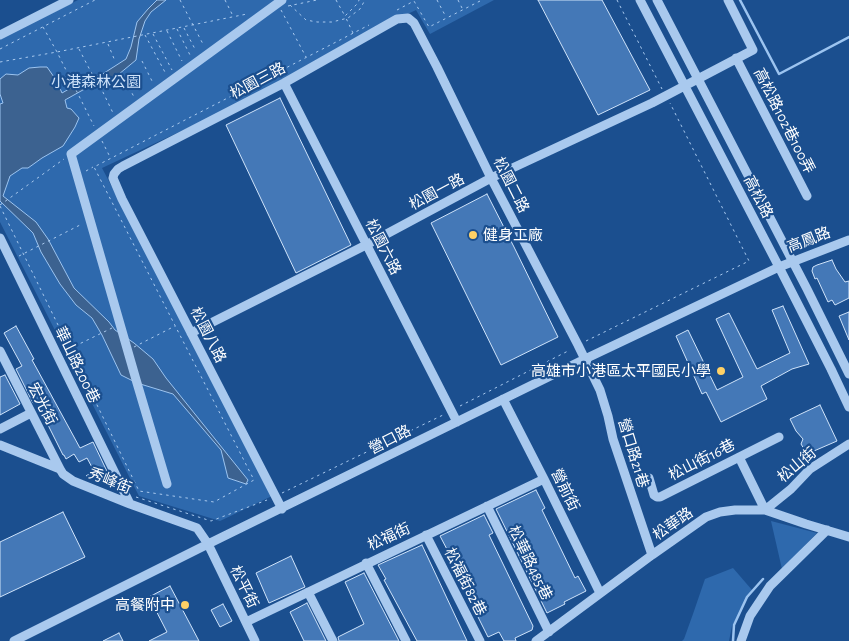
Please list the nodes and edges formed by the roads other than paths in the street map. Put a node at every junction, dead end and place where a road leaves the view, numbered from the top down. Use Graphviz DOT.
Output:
graph roads {
  1 [pos="69,0"];
  2 [pos="640,0"];
  3 [pos="657,0"];
  4 [pos="728,0"];
  5 [pos="283,3"];
  6 [pos="414,23"];
  7 [pos="0,34"];
  8 [pos="736,58"];
  9 [pos="698,79"];
  10 [pos="284,83"];
  11 [pos="685,85"];
  12 [pos="114,174"];
  13 [pos="491,178"];
  14 [pos="807,196"];
  15 [pos="0,238"];
  16 [pos="849,240"];
  17 [pos="366,245"];
  18 [pos="10,257"];
  19 [pos="0,260"];
  20 [pos="792,261"];
  21 [pos="779,267"];
  22 [pos="191,333"];
  23 [pos="0,351"];
  24 [pos="585,359"];
  25 [pos="846,363"];
  26 [pos="831,369"];
  27 [pos="849,374"];
  28 [pos="503,400"];
  29 [pos="849,407"];
  30 [pos="31,412"];
  31 [pos="457,422"];
  32 [pos="0,428"];
  33 [pos="779,437"];
  34 [pos="849,444"];
  35 [pos="0,445"];
  36 [pos="739,457"];
  37 [pos="60,469"];
  38 [pos="650,478"];
  39 [pos="544,479"];
  40 [pos="167,484"];
  41 [pos="131,499"];
  42 [pos="488,506"];
  43 [pos="282,509"];
  44 [pos="765,510"];
  45 [pos="827,530"];
  46 [pos="426,535"];
  47 [pos="849,537"];
  48 [pos="208,544"];
  49 [pos="652,555"];
  50 [pos="366,564"];
  51 [pos="308,592"];
  52 [pos="600,593"];
  53 [pos="246,622"];
  54 [pos="548,632"];
  55 [pos="14,641"];
  56 [pos="255,641"];
  57 [pos="333,641"];
  58 [pos="406,641"];
  59 [pos="480,641"];
  60 [pos="536,641"];
  61 [pos="741,641"];
  1 -- 7 [label="street"];
  2 -- 11 [label="street, 高松路"];
  3 -- 9 [label="street, 高松路"];
  4 -- 8 [label="street, 松園一路"];
  5 -- 40 [label="street"];
  6 -- 10 [label="street, 松園三路"];
  6 -- 13 [label="street, 松園二路"];
  8 -- 9 [label="street, 松園一路"];
  8 -- 14 [label="street, 高松路102巷100弄"];
  9 -- 11 [label="street, 松園一路"];
  9 -- 20 [label="street, 高松路"];
  10 -- 12 [label="street, 松園三路"];
  10 -- 17 [label="street, 松園六路"];
  11 -- 13 [label="street, 松園一路"];
  11 -- 21 [label="street, 高松路"];
  12 -- 22 [label="street, 松園八路"];
  13 -- 17 [label="street, 松園一路"];
  13 -- 24 [label="street, 松園二路"];
  15 -- 18 [label="street, 華山路200巷"];
  16 -- 20 [label="street, 高鳳路"];
  17 -- 22 [label="street, 松園一路"];
  17 -- 31 [label="street, 松園六路"];
  18 -- 19 [label="street"];
  18 -- 41 [label="street, 華山路200巷"];
  20 -- 21 [label="street, 高鳳路"];
  20 -- 25 [label="street, 高松路"];
  21 -- 24 [label="street, 營口路"];
  21 -- 26 [label="street, 高松路"];
  22 -- 43 [label="street, 松園八路"];
  23 -- 30 [label="street, 宏光街"];
  24 -- 28 [label="street, 營口路"];
  24 -- 49 [label="street, 營口路21巷"];
  25 -- 26 [label="street"];
  25 -- 27 [label="street, 高松路"];
  26 -- 29 [label="street, 高松路"];
  28 -- 31 [label="street, 營口路"];
  28 -- 39 [label="street, 營前街"];
  30 -- 32 [label="street"];
  30 -- 37 [label="street, 宏光街"];
  31 -- 43 [label="street, 營口路"];
  33 -- 36 [label="street, 松山街16巷"];
  34 -- 44 [label="street, 松山街"];
  35 -- 37 [label="street, 秀峰街"];
  36 -- 38 [label="street, 松山街16巷"];
  36 -- 44 [label="street"];
  37 -- 41 [label="street, 秀峰街"];
  39 -- 42 [label="street, 松福街"];
  39 -- 52 [label="street, 營前街"];
  41 -- 48 [label="street, 秀峰街"];
  42 -- 46 [label="street, 松福街"];
  42 -- 54 [label="street, 松華路485巷"];
  43 -- 48 [label="street, 營口路"];
  44 -- 45 [label="street, 松華路"];
  44 -- 49 [label="street, 松華路"];
  45 -- 47 [label="street, 松華路"];
  45 -- 61 [label="street"];
  46 -- 50 [label="street, 松福街"];
  46 -- 59 [label="street, 松福街82巷"];
  48 -- 53 [label="street, 松平街"];
  48 -- 55 [label="street, 營口路"];
  49 -- 52 [label="street, 松華路"];
  50 -- 51 [label="street, 松福街"];
  50 -- 58 [label="street"];
  51 -- 53 [label="street, 松福街"];
  51 -- 57 [label="street"];
  52 -- 54 [label="street, 松華路"];
  53 -- 56 [label="street, 松平街"];
  54 -- 60 [label="street, 松華路"];
}
